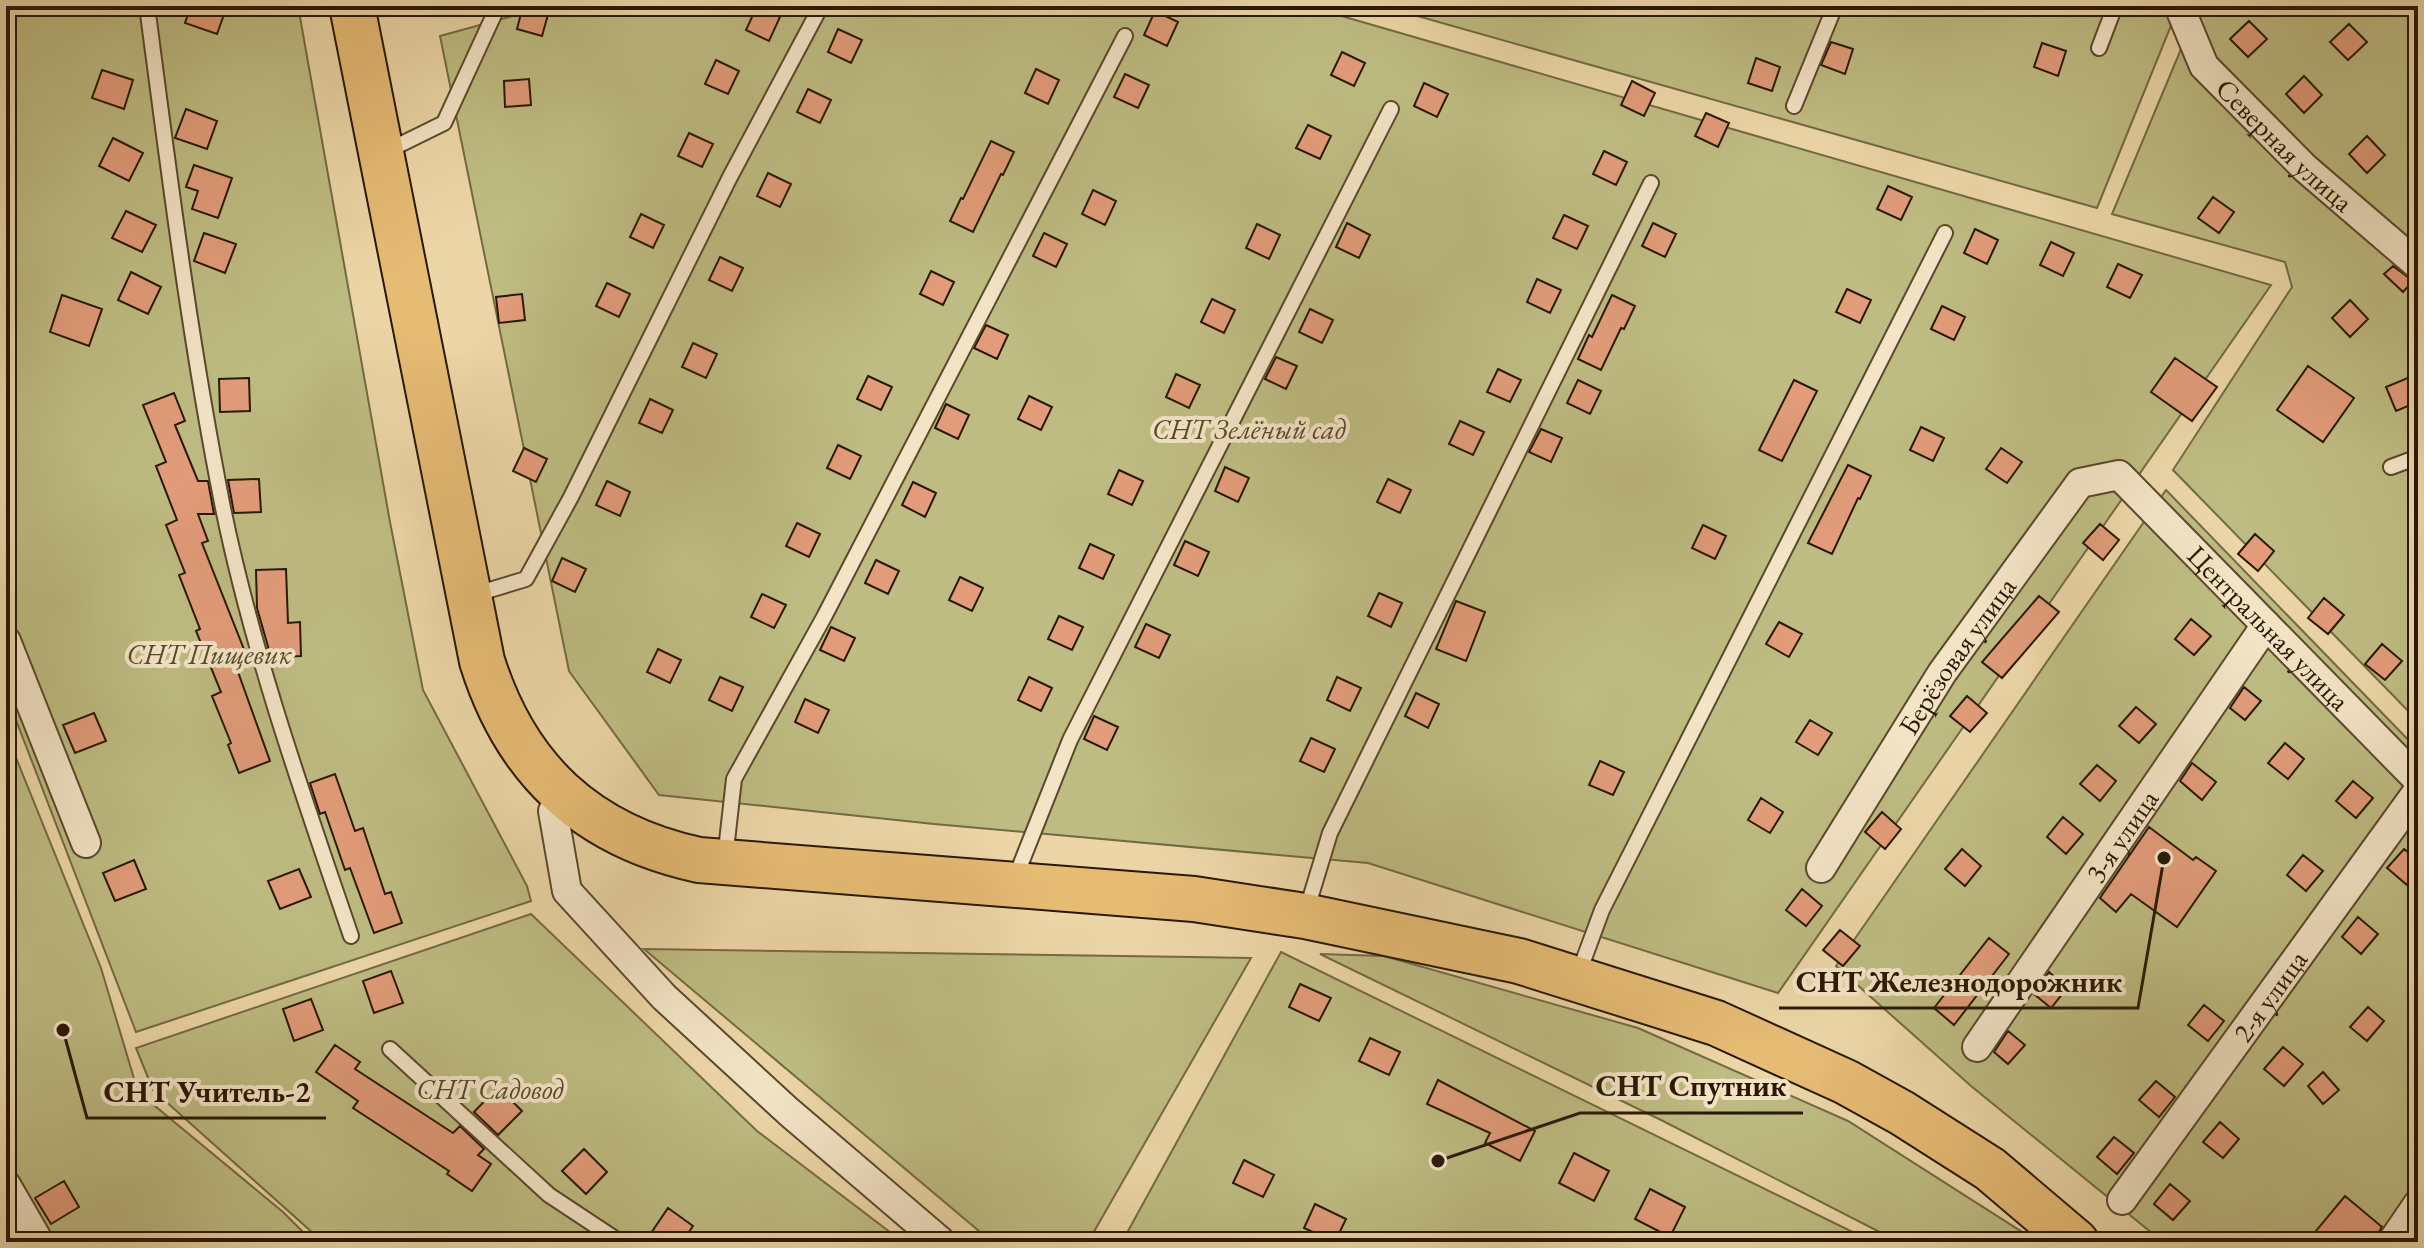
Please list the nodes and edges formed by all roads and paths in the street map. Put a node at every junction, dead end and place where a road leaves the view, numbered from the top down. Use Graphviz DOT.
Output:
graph roads {
  1 [pos="147,6"];
  2 [pos="352,6"];
  3 [pos="498,6"];
  4 [pos="821,6"];
  5 [pos="1835,6"];
  6 [pos="2115,6"];
  7 [pos="2179,6"];
  8 [pos="1125,36"];
  9 [pos="2099,48"];
  10 [pos="1794,106"];
  11 [pos="1391,109"];
  12 [pos="381,153"];
  13 [pos="1651,183"];
  14 [pos="1945,233"];
  15 [pos="2418,265"];
  16 [pos="2418,457"];
  17 [pos="2391,467"];
  18 [pos="2119,475"];
  19 [pos="468,596"];
  20 [pos="2266,625"];
  21 [pos="6,641"];
  22 [pos="2418,780"];
  23 [pos="2418,791"];
  24 [pos="563,795"];
  25 [pos="86,843"];
  26 [pos="724,863"];
  27 [pos="1821,868"];
  28 [pos="1012,885"];
  29 [pos="1305,916"];
  30 [pos="351,936"];
  31 [pos="1577,979"];
  32 [pos="1977,1047"];
  33 [pos="390,1049"];
  34 [pos="6,1185"];
  35 [pos="2122,1200"];
  36 [pos="2418,1204"];
  37 [pos="618,1241"];
  38 [pos="39,1242"];
  39 [pos="941,1242"];
  40 [pos="2076,1242"];
  41 [pos="2392,1242"];
  1 -- 30 [label="lane"];
  2 -- 12 [label="main road"];
  3 -- 12 [label="lane"];
  4 -- 19 [label="lane"];
  5 -- 10 [label="lane"];
  6 -- 9 [label="lane"];
  7 -- 15 [label="street, Северная улица"];
  8 -- 26 [label="lane"];
  11 -- 28 [label="lane"];
  12 -- 19 [label="main road"];
  13 -- 29 [label="lane"];
  14 -- 31 [label="lane"];
  16 -- 17 [label="lane"];
  18 -- 20 [label="street, Центральная улица"];
  18 -- 27 [label="street, Берёзовая улица"];
  19 -- 24 [label="main road"];
  20 -- 22 [label="street, Центральная улица"];
  20 -- 32 [label="street, 3-я улица"];
  21 -- 25 [label="street"];
  23 -- 35 [label="street, 2-я улица"];
  24 -- 26 [label="main road"];
  24 -- 39 [label="street"];
  26 -- 28 [label="main road"];
  28 -- 29 [label="main road"];
  29 -- 31 [label="main road"];
  31 -- 40 [label="main road"];
  33 -- 37 [label="lane"];
  34 -- 38 [label="street"];
  36 -- 41 [label="street"];
}
